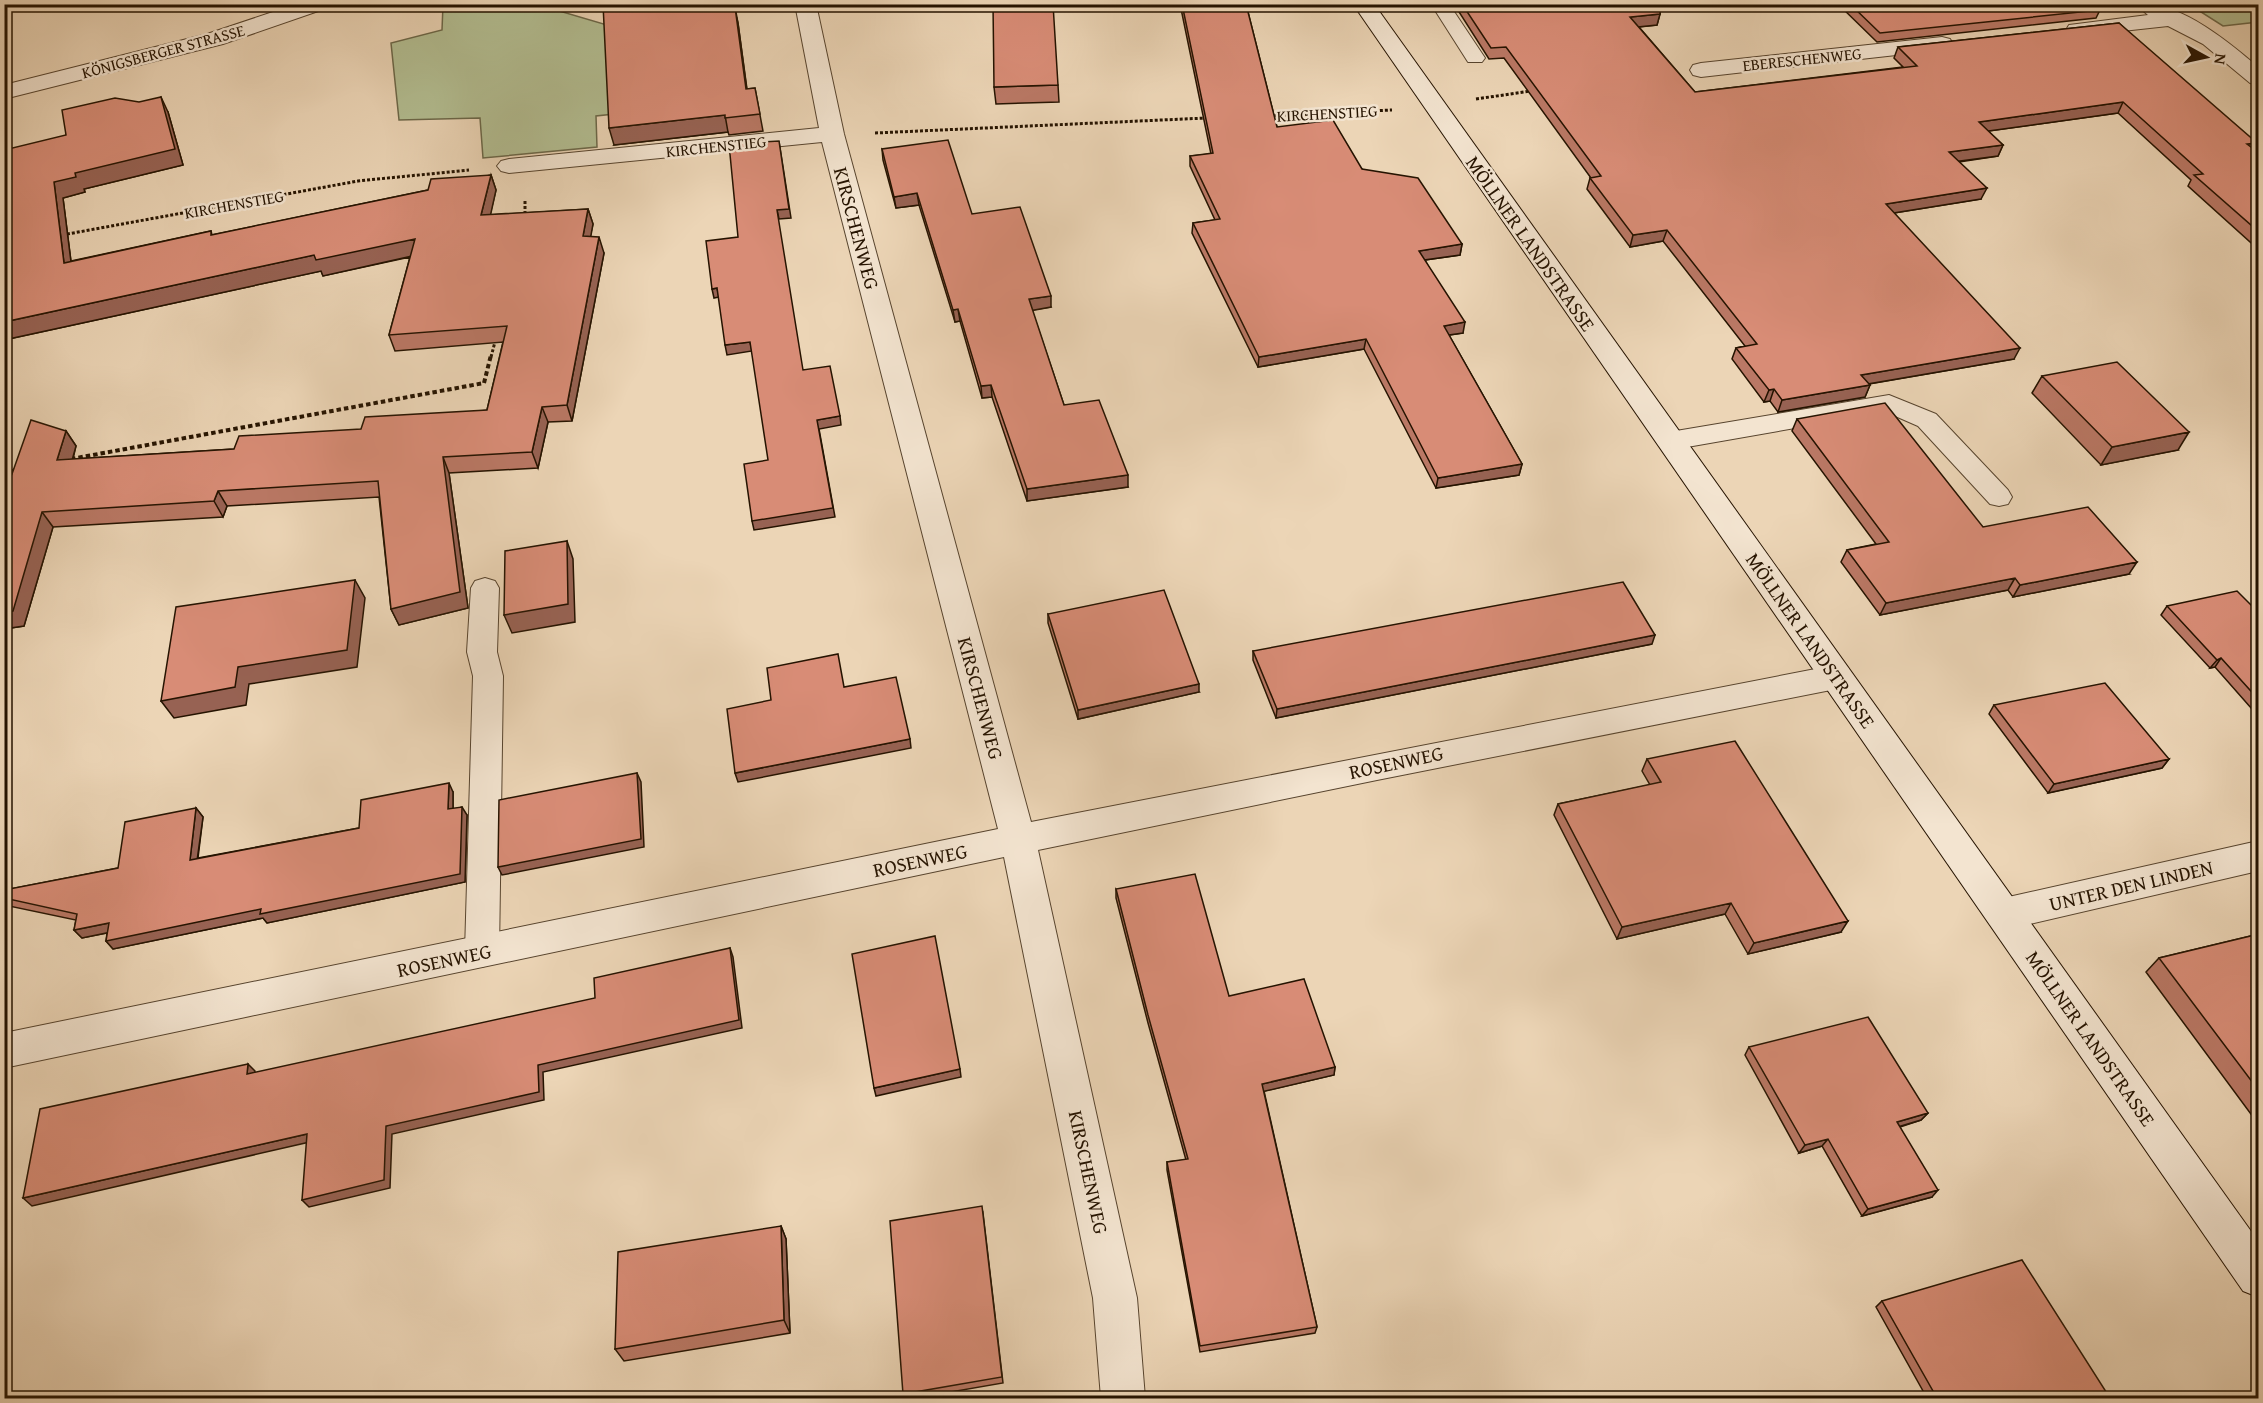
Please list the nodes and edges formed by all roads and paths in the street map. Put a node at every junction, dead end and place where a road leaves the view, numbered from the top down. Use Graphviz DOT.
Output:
graph roads {
  1 [pos="320,4"];
  2 [pos="805,4"];
  3 [pos="1363,4"];
  4 [pos="2145,4"];
  5 [pos="1444,5"];
  6 [pos="2171,19"];
  7 [pos="2061,32"];
  8 [pos="1963,42"];
  9 [pos="1475,58"];
  10 [pos="1701,70"];
  11 [pos="2259,78"];
  12 [pos="1537,91"];
  13 [pos="4,92"];
  14 [pos="1433,105"];
  15 [pos="1270,116"];
  16 [pos="1211,118"];
  17 [pos="832,134"];
  18 [pos="509,166"];
  19 [pos="524,192"];
  20 [pos="526,220"];
  21 [pos="52,237"];
  22 [pos="499,328"];
  23 [pos="1670,441"];
  24 [pos="67,460"];
  25 [pos="21,469"];
  26 [pos="4,476"];
  27 [pos="1999,497"];
  28 [pos="485,588"];
  29 [pos="1836,677"];
  30 [pos="1018,839"];
  31 [pos="2259,856"];
  32 [pos="2004,914"];
  33 [pos="482,952"];
  34 [pos="4,1051"];
  35 [pos="2259,1276"];
  36 [pos="1123,1398"];
  1 -- 13 [label="street, KÖNIGSBERGER STRASSE"];
  2 -- 17 [label="street, KIRSCHENWEG"];
  3 -- 14 [label="street, MÖLLNER LANDSTRASSE"];
  4 -- 6 [label="street"];
  5 -- 9 [label="lane"];
  6 -- 7 [label="street"];
  6 -- 11 [label="street"];
  8 -- 10 [label="street, EBERESCHENWEG"];
  12 -- 14 [label="path"];
  14 -- 15 [label="path, KIRCHENSTIEG"];
  14 -- 23 [label="street, MÖLLNER LANDSTRASSE"];
  16 -- 17 [label="path"];
  17 -- 18 [label="street, KIRCHENSTIEG"];
  17 -- 30 [label="street, KIRSCHENWEG"];
  18 -- 21 [label="path, KIRCHENSTIEG"];
  19 -- 20 [label="path"];
  22 -- 24 [label="path"];
  23 -- 27 [label="lane"];
  23 -- 29 [label="street, MÖLLNER LANDSTRASSE"];
  25 -- 26 [label="path"];
  28 -- 33 [label="lane"];
  29 -- 30 [label="street, ROSENWEG"];
  29 -- 32 [label="street, MÖLLNER LANDSTRASSE"];
  30 -- 33 [label="street, ROSENWEG"];
  30 -- 36 [label="street, KIRSCHENWEG"];
  31 -- 32 [label="street, UNTER DEN LINDEN"];
  32 -- 35 [label="street, MÖLLNER LANDSTRASSE"];
  33 -- 34 [label="street, ROSENWEG"];
}
